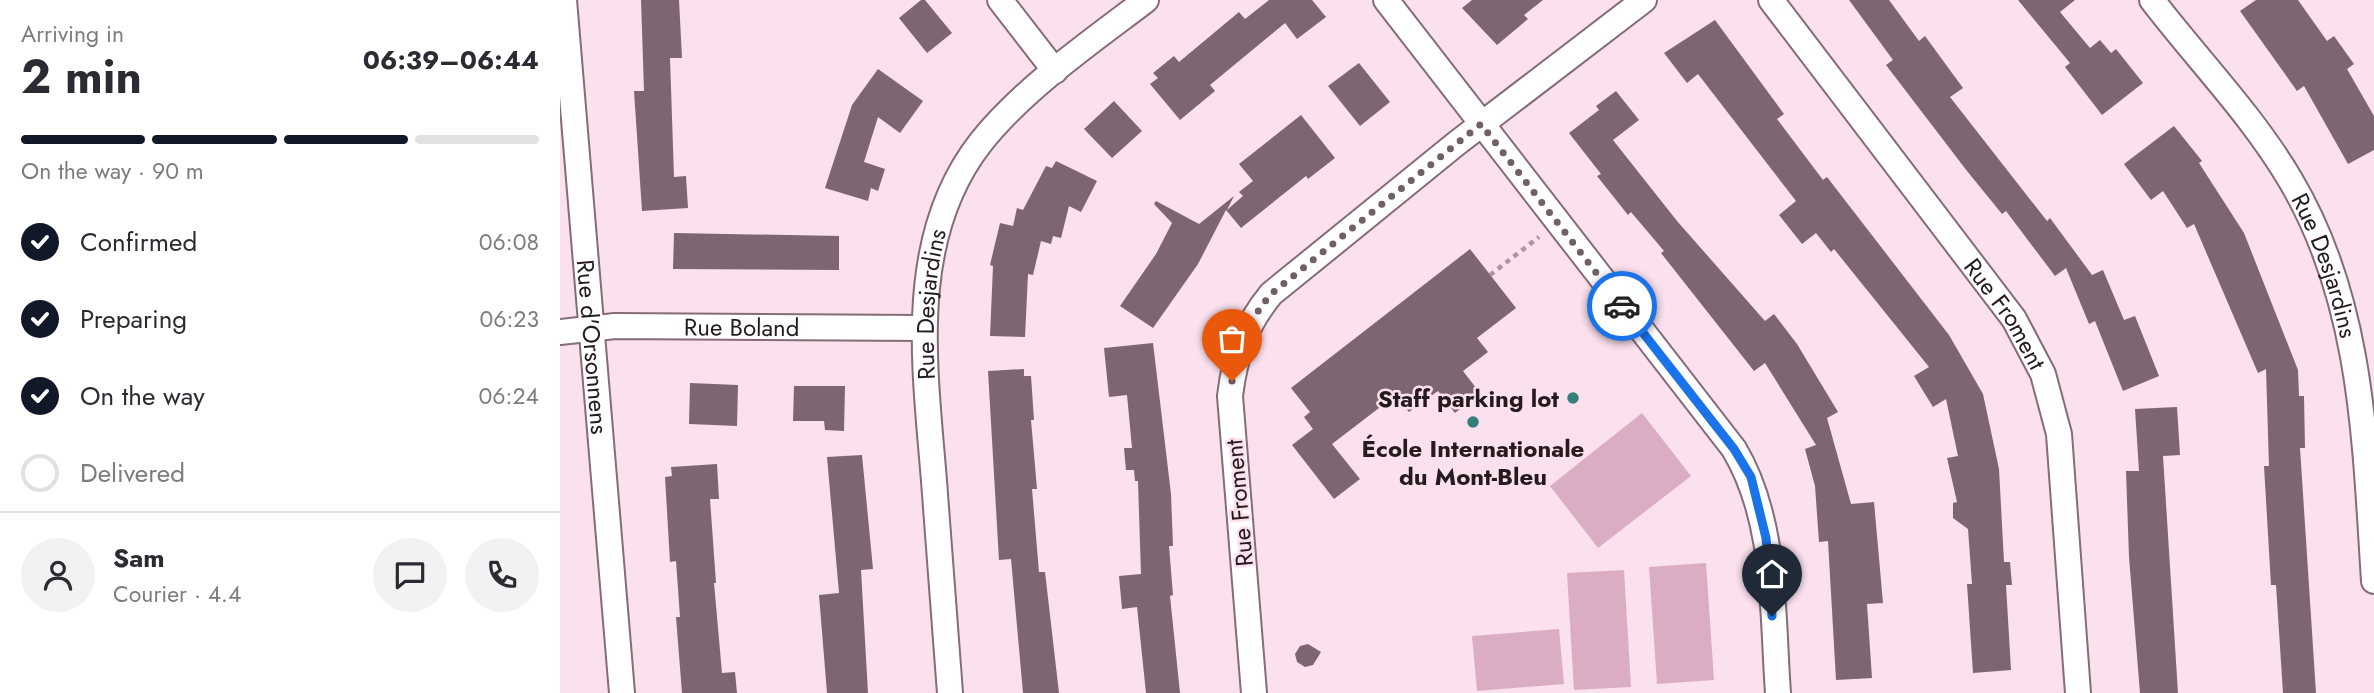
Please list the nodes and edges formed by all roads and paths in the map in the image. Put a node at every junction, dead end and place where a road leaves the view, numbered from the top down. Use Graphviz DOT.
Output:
graph roads {
  1 [pos="564,0"];
  2 [pos="1000,0"];
  3 [pos="1146,0"];
  4 [pos="1386,0"];
  5 [pos="1644,0"];
  6 [pos="1771,0"];
  7 [pos="2152,0"];
  8 [pos="1055,71"];
  9 [pos="1481,124"];
  10 [pos="1557,222"];
  11 [pos="1490,275"];
  12 [pos="922,328"];
  13 [pos="592,330"];
  14 [pos="560,332"];
  15 [pos="2374,581"];
  16 [pos="622,693"];
  17 [pos="950,693"];
  18 [pos="1254,693"];
  19 [pos="1778,693"];
  20 [pos="2078,693"];
  1 -- 13 [label="street, Rue d'Orsonnens"];
  2 -- 8 [label="street"];
  3 -- 8 [label="street, Rue Desjardins"];
  4 -- 9 [label="street"];
  5 -- 9 [label="street, Rue Froment"];
  6 -- 20 [label="street, Rue Froment"];
  7 -- 15 [label="street, Rue Desjardins"];
  8 -- 12 [label="street, Rue Desjardins"];
  9 -- 10 [label="street"];
  9 -- 18 [label="street, Rue Froment"];
  10 -- 11 [label="path"];
  10 -- 19 [label="street"];
  12 -- 13 [label="street, Rue Boland"];
  12 -- 17 [label="street, Rue Desjardins"];
  13 -- 14 [label="street, Rue Boland"];
  13 -- 16 [label="street, Rue d'Orsonnens"];
}
